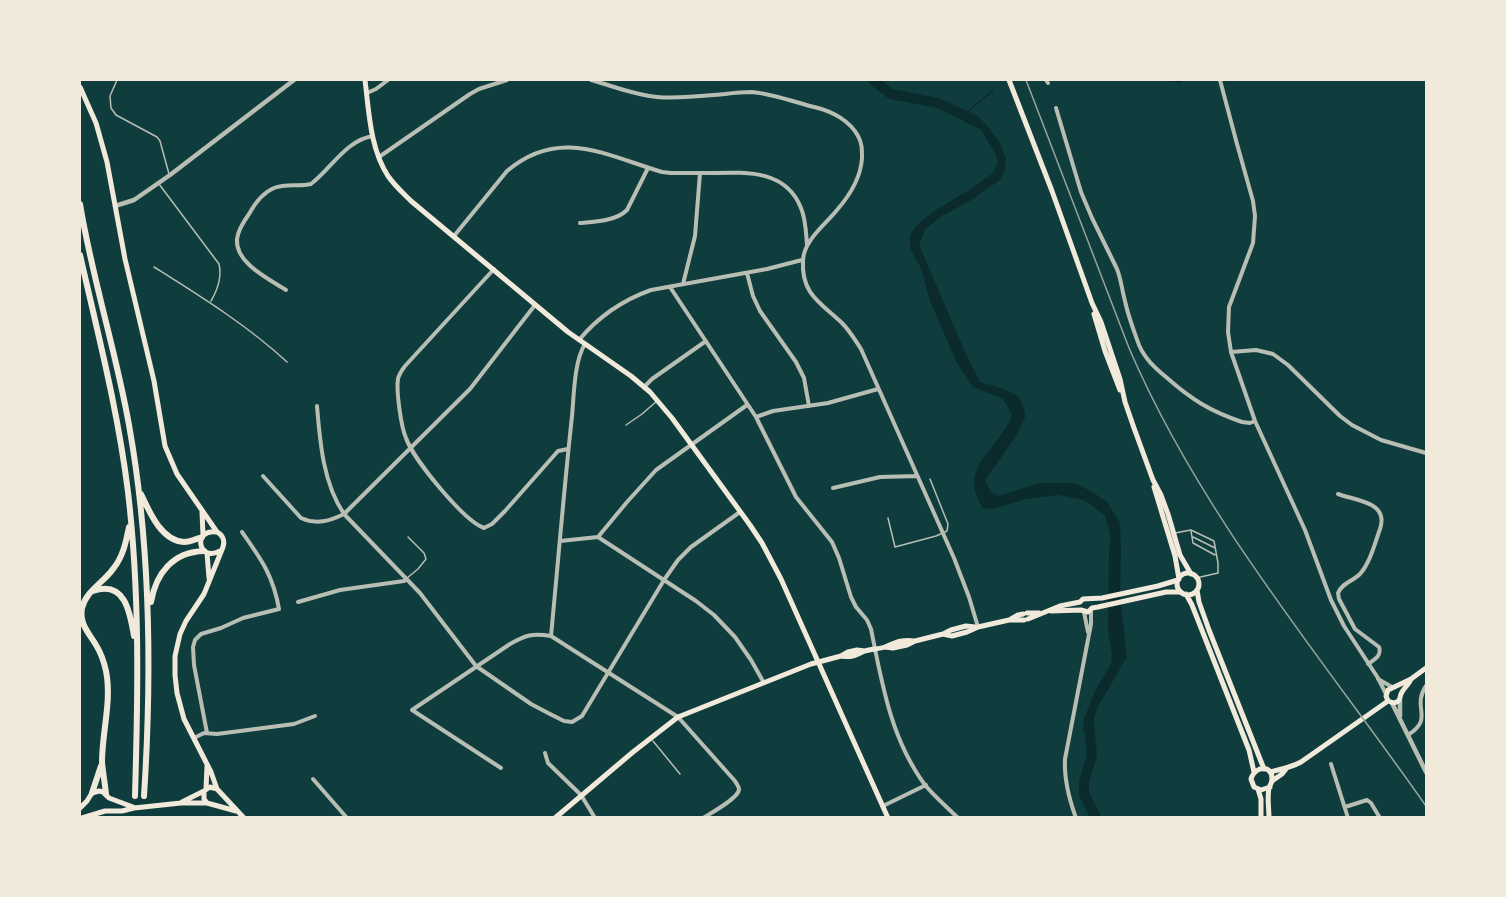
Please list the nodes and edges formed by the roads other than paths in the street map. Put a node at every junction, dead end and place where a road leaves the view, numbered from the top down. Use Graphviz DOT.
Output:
graph roads {
  1 [pos="117,80"];
  2 [pos="294,80"];
  3 [pos="365,80"];
  4 [pos="388,80"];
  5 [pos="507,80"];
  6 [pos="591,80"];
  7 [pos="1010,80"];
  8 [pos="1220,80"];
  9 [pos="80,87"];
  10 [pos="367,93"];
  11 [pos="1056,108"];
  12 [pos="372,136"];
  13 [pos="378,158"];
  14 [pos="648,168"];
  15 [pos="700,174"];
  16 [pos="170,175"];
  17 [pos="158,183"];
  18 [pos="80,204"];
  19 [pos="115,206"];
  20 [pos="580,223"];
  21 [pos="454,236"];
  22 [pos="807,245"];
  23 [pos="80,255"];
  24 [pos="802,260"];
  25 [pos="154,267"];
  26 [pos="494,269"];
  27 [pos="747,273"];
  28 [pos="683,284"];
  29 [pos="670,287"];
  30 [pos="286,290"];
  31 [pos="210,302"];
  32 [pos="536,305"];
  33 [pos="706,341"];
  34 [pos="582,342"];
  35 [pos="1231,352"];
  36 [pos="287,362"];
  37 [pos="644,387"];
  38 [pos="878,389"];
  39 [pos="657,400"];
  40 [pos="747,405"];
  41 [pos="317,406"];
  42 [pos="809,406"];
  43 [pos="756,417"];
  44 [pos="1256,421"];
  45 [pos="626,425"];
  46 [pos="692,444"];
  47 [pos="410,449"];
  48 [pos="568,449"];
  49 [pos="1426,453"];
  50 [pos="263,476"];
  51 [pos="917,476"];
  52 [pos="930,479"];
  53 [pos="1153,480"];
  54 [pos="138,488"];
  55 [pos="833,488"];
  56 [pos="1338,494"];
  57 [pos="202,510"];
  58 [pos="740,512"];
  59 [pos="344,514"];
  60 [pos="888,518"];
  61 [pos="131,520"];
  62 [pos="1191,530"];
  63 [pos="217,532"];
  64 [pos="242,532"];
  65 [pos="1174,533"];
  66 [pos="942,534"];
  67 [pos="203,536"];
  68 [pos="1192,536"];
  69 [pos="408,537"];
  70 [pos="598,537"];
  71 [pos="560,541"];
  72 [pos="1216,549"];
  73 [pos="221,550"];
  74 [pos="206,552"];
  75 [pos="1217,556"];
  76 [pos="1194,576"];
  77 [pos="209,579"];
  78 [pos="406,579"];
  79 [pos="664,580"];
  80 [pos="1178,580"];
  81 [pos="1197,588"];
  82 [pos="92,591"];
  83 [pos="1183,593"];
  84 [pos="1090,599"];
  85 [pos="298,602"];
  86 [pos="1080,602"];
  87 [pos="1092,609"];
  88 [pos="1050,611"];
  89 [pos="1082,611"];
  90 [pos="148,615"];
  91 [pos="977,627"];
  92 [pos="1088,634"];
  93 [pos="551,636"];
  94 [pos="875,649"];
  95 [pos="138,660"];
  96 [pos="818,662"];
  97 [pos="1368,664"];
  98 [pos="476,666"];
  99 [pos="1426,668"];
  100 [pos="609,672"];
  101 [pos="1378,678"];
  102 [pos="1411,680"];
  103 [pos="764,684"];
  104 [pos="1426,686"];
  105 [pos="1393,687"];
  106 [pos="1386,694"];
  107 [pos="1401,696"];
  108 [pos="1390,702"];
  109 [pos="315,716"];
  110 [pos="678,717"];
  111 [pos="1400,718"];
  112 [pos="207,733"];
  113 [pos="1408,735"];
  114 [pos="194,738"];
  115 [pos="650,738"];
  116 [pos="545,753"];
  117 [pos="102,762"];
  118 [pos="207,764"];
  119 [pos="1331,764"];
  120 [pos="501,768"];
  121 [pos="1286,769"];
  122 [pos="1267,770"];
  123 [pos="1254,772"];
  124 [pos="1426,772"];
  125 [pos="680,774"];
  126 [pos="313,779"];
  127 [pos="1271,784"];
  128 [pos="926,785"];
  129 [pos="1258,789"];
  130 [pos="205,790"];
  131 [pos="219,791"];
  132 [pos="92,793"];
  133 [pos="581,795"];
  134 [pos="107,796"];
  135 [pos="135,796"];
  136 [pos="144,796"];
  137 [pos="87,801"];
  138 [pos="181,803"];
  139 [pos="210,804"];
  140 [pos="883,806"];
  141 [pos="1346,807"];
  142 [pos="80,808"];
  143 [pos="134,808"];
  144 [pos="105,811"];
  145 [pos="237,811"];
  146 [pos="95,813"];
  147 [pos="82,818"];
  148 [pos="244,818"];
  149 [pos="346,818"];
  150 [pos="555,818"];
  151 [pos="596,818"];
  152 [pos="703,818"];
  153 [pos="888,818"];
  154 [pos="958,818"];
  155 [pos="1076,818"];
  156 [pos="1262,818"];
  157 [pos="1269,818"];
  158 [pos="1348,818"];
  159 [pos="1380,818"];
  1 -- 16 [label="lane"];
  2 -- 16 [label="street"];
  3 -- 10 [label="main road"];
  4 -- 10 [label="street"];
  5 -- 13 [label="street"];
  6 -- 22 [label="street"];
  7 -- 53 [label="main road"];
  8 -- 35 [label="street"];
  9 -- 19 [label="main road"];
  10 -- 12 [label="main road"];
  11 -- 44 [label="street"];
  12 -- 13 [label="main road"];
  12 -- 30 [label="street"];
  13 -- 21 [label="main road"];
  14 -- 15 [label="street"];
  14 -- 20 [label="street"];
  14 -- 21 [label="street"];
  15 -- 22 [label="street"];
  15 -- 28 [label="street"];
  16 -- 17 [label="street"];
  17 -- 19 [label="street"];
  17 -- 31 [label="lane"];
  18 -- 54 [label="highway"];
  19 -- 57 [label="main road"];
  21 -- 26 [label="main road"];
  22 -- 24 [label="street"];
  23 -- 61 [label="highway"];
  24 -- 27 [label="street"];
  24 -- 38 [label="street"];
  25 -- 31 [label="lane"];
  26 -- 32 [label="main road"];
  26 -- 47 [label="street"];
  27 -- 28 [label="street"];
  27 -- 42 [label="street"];
  28 -- 29 [label="street"];
  29 -- 33 [label="street"];
  29 -- 34 [label="street"];
  31 -- 36 [label="lane"];
  32 -- 34 [label="main road"];
  32 -- 47 [label="street"];
  33 -- 37 [label="street"];
  33 -- 40 [label="street"];
  34 -- 37 [label="main road"];
  34 -- 48 [label="street"];
  35 -- 44 [label="street"];
  35 -- 49 [label="street"];
  37 -- 39 [label="main road"];
  38 -- 42 [label="street"];
  38 -- 51 [label="street"];
  39 -- 45 [label="lane"];
  39 -- 46 [label="main road"];
  40 -- 43 [label="street"];
  40 -- 46 [label="street"];
  41 -- 59 [label="street"];
  42 -- 43 [label="street"];
  43 -- 94 [label="street"];
  44 -- 97 [label="street"];
  46 -- 58 [label="main road"];
  46 -- 70 [label="street"];
  47 -- 48 [label="street"];
  47 -- 59 [label="street"];
  48 -- 71 [label="street"];
  50 -- 59 [label="street"];
  51 -- 55 [label="street"];
  51 -- 66 [label="street"];
  52 -- 66 [label="lane"];
  53 -- 65 [label="main road"];
  53 -- 80 [label="main road"];
  54 -- 67 [label="highway"];
  54 -- 90 [label="highway"];
  56 -- 97 [label="street"];
  57 -- 63 [label="main road"];
  57 -- 67 [label="main road"];
  58 -- 79 [label="street"];
  58 -- 96 [label="main road"];
  59 -- 78 [label="street"];
  60 -- 66 [label="lane"];
  61 -- 82 [label="highway"];
  61 -- 95 [label="highway"];
  62 -- 65 [label="lane"];
  62 -- 68 [label="lane"];
  62 -- 72 [label="lane"];
  63 -- 67 [label="main road"];
  63 -- 73 [label="main road"];
  64 -- 112 [label="street"];
  65 -- 76 [label="main road"];
  66 -- 91 [label="street"];
  67 -- 74 [label="main road"];
  68 -- 72 [label="lane"];
  68 -- 75 [label="lane"];
  69 -- 78 [label="lane"];
  70 -- 71 [label="street"];
  70 -- 79 [label="street"];
  71 -- 93 [label="street"];
  72 -- 75 [label="lane"];
  73 -- 74 [label="main road"];
  73 -- 77 [label="main road"];
  74 -- 77 [label="main road"];
  74 -- 90 [label="highway"];
  75 -- 76 [label="lane"];
  76 -- 80 [label="main road"];
  76 -- 81 [label="main road"];
  77 -- 114 [label="main road"];
  78 -- 85 [label="street"];
  78 -- 98 [label="street"];
  79 -- 100 [label="street"];
  79 -- 103 [label="street"];
  80 -- 83 [label="main road"];
  80 -- 84 [label="main road"];
  81 -- 83 [label="main road"];
  81 -- 122 [label="main road"];
  82 -- 95 [label="highway"];
  82 -- 117 [label="highway"];
  83 -- 87 [label="main road"];
  83 -- 123 [label="main road"];
  84 -- 86 [label="main road"];
  84 -- 87 [label="main road"];
  86 -- 88 [label="main road"];
  86 -- 89 [label="main road"];
  87 -- 89 [label="main road"];
  87 -- 92 [label="street"];
  88 -- 89 [label="main road"];
  88 -- 91 [label="main road"];
  89 -- 92 [label="street"];
  90 -- 136 [label="highway"];
  91 -- 94 [label="main road"];
  92 -- 155 [label="street"];
  93 -- 98 [label="street"];
  93 -- 100 [label="street"];
  94 -- 96 [label="main road"];
  94 -- 128 [label="street"];
  95 -- 135 [label="highway"];
  96 -- 103 [label="main road"];
  96 -- 140 [label="main road"];
  97 -- 101 [label="street"];
  98 -- 100 [label="street"];
  98 -- 120 [label="street"];
  99 -- 102 [label="main road"];
  100 -- 110 [label="street"];
  101 -- 105 [label="street"];
  101 -- 106 [label="street"];
  102 -- 105 [label="main road"];
  102 -- 107 [label="main road"];
  103 -- 110 [label="main road"];
  104 -- 113 [label="street"];
  105 -- 106 [label="main road"];
  105 -- 107 [label="main road"];
  106 -- 108 [label="main road"];
  107 -- 108 [label="main road"];
  107 -- 111 [label="street"];
  108 -- 111 [label="street"];
  108 -- 121 [label="main road"];
  109 -- 112 [label="street"];
  110 -- 115 [label="main road"];
  110 -- 152 [label="street"];
  111 -- 113 [label="street"];
  112 -- 114 [label="street"];
  113 -- 124 [label="street"];
  114 -- 118 [label="main road"];
  115 -- 125 [label="lane"];
  115 -- 133 [label="main road"];
  116 -- 133 [label="street"];
  117 -- 132 [label="highway"];
  117 -- 134 [label="highway"];
  118 -- 130 [label="main road"];
  118 -- 131 [label="main road"];
  119 -- 141 [label="street"];
  121 -- 122 [label="main road"];
  121 -- 127 [label="main road"];
  122 -- 123 [label="main road"];
  122 -- 127 [label="main road"];
  123 -- 129 [label="main road"];
  126 -- 149 [label="street"];
  127 -- 129 [label="main road"];
  127 -- 157 [label="main road"];
  128 -- 140 [label="street"];
  128 -- 154 [label="street"];
  129 -- 156 [label="main road"];
  130 -- 131 [label="main road"];
  130 -- 138 [label="main road"];
  130 -- 139 [label="main road"];
  131 -- 139 [label="main road"];
  131 -- 145 [label="main road"];
  132 -- 134 [label="main road"];
  132 -- 137 [label="main road"];
  133 -- 150 [label="main road"];
  133 -- 151 [label="street"];
  134 -- 143 [label="main road"];
  134 -- 144 [label="main road"];
  137 -- 142 [label="main road"];
  137 -- 146 [label="main road"];
  138 -- 139 [label="main road"];
  138 -- 143 [label="main road"];
  139 -- 145 [label="main road"];
  140 -- 153 [label="main road"];
  141 -- 158 [label="street"];
  141 -- 159 [label="street"];
  143 -- 144 [label="main road"];
  144 -- 146 [label="main road"];
  145 -- 148 [label="main road"];
  146 -- 147 [label="main road"];
}
